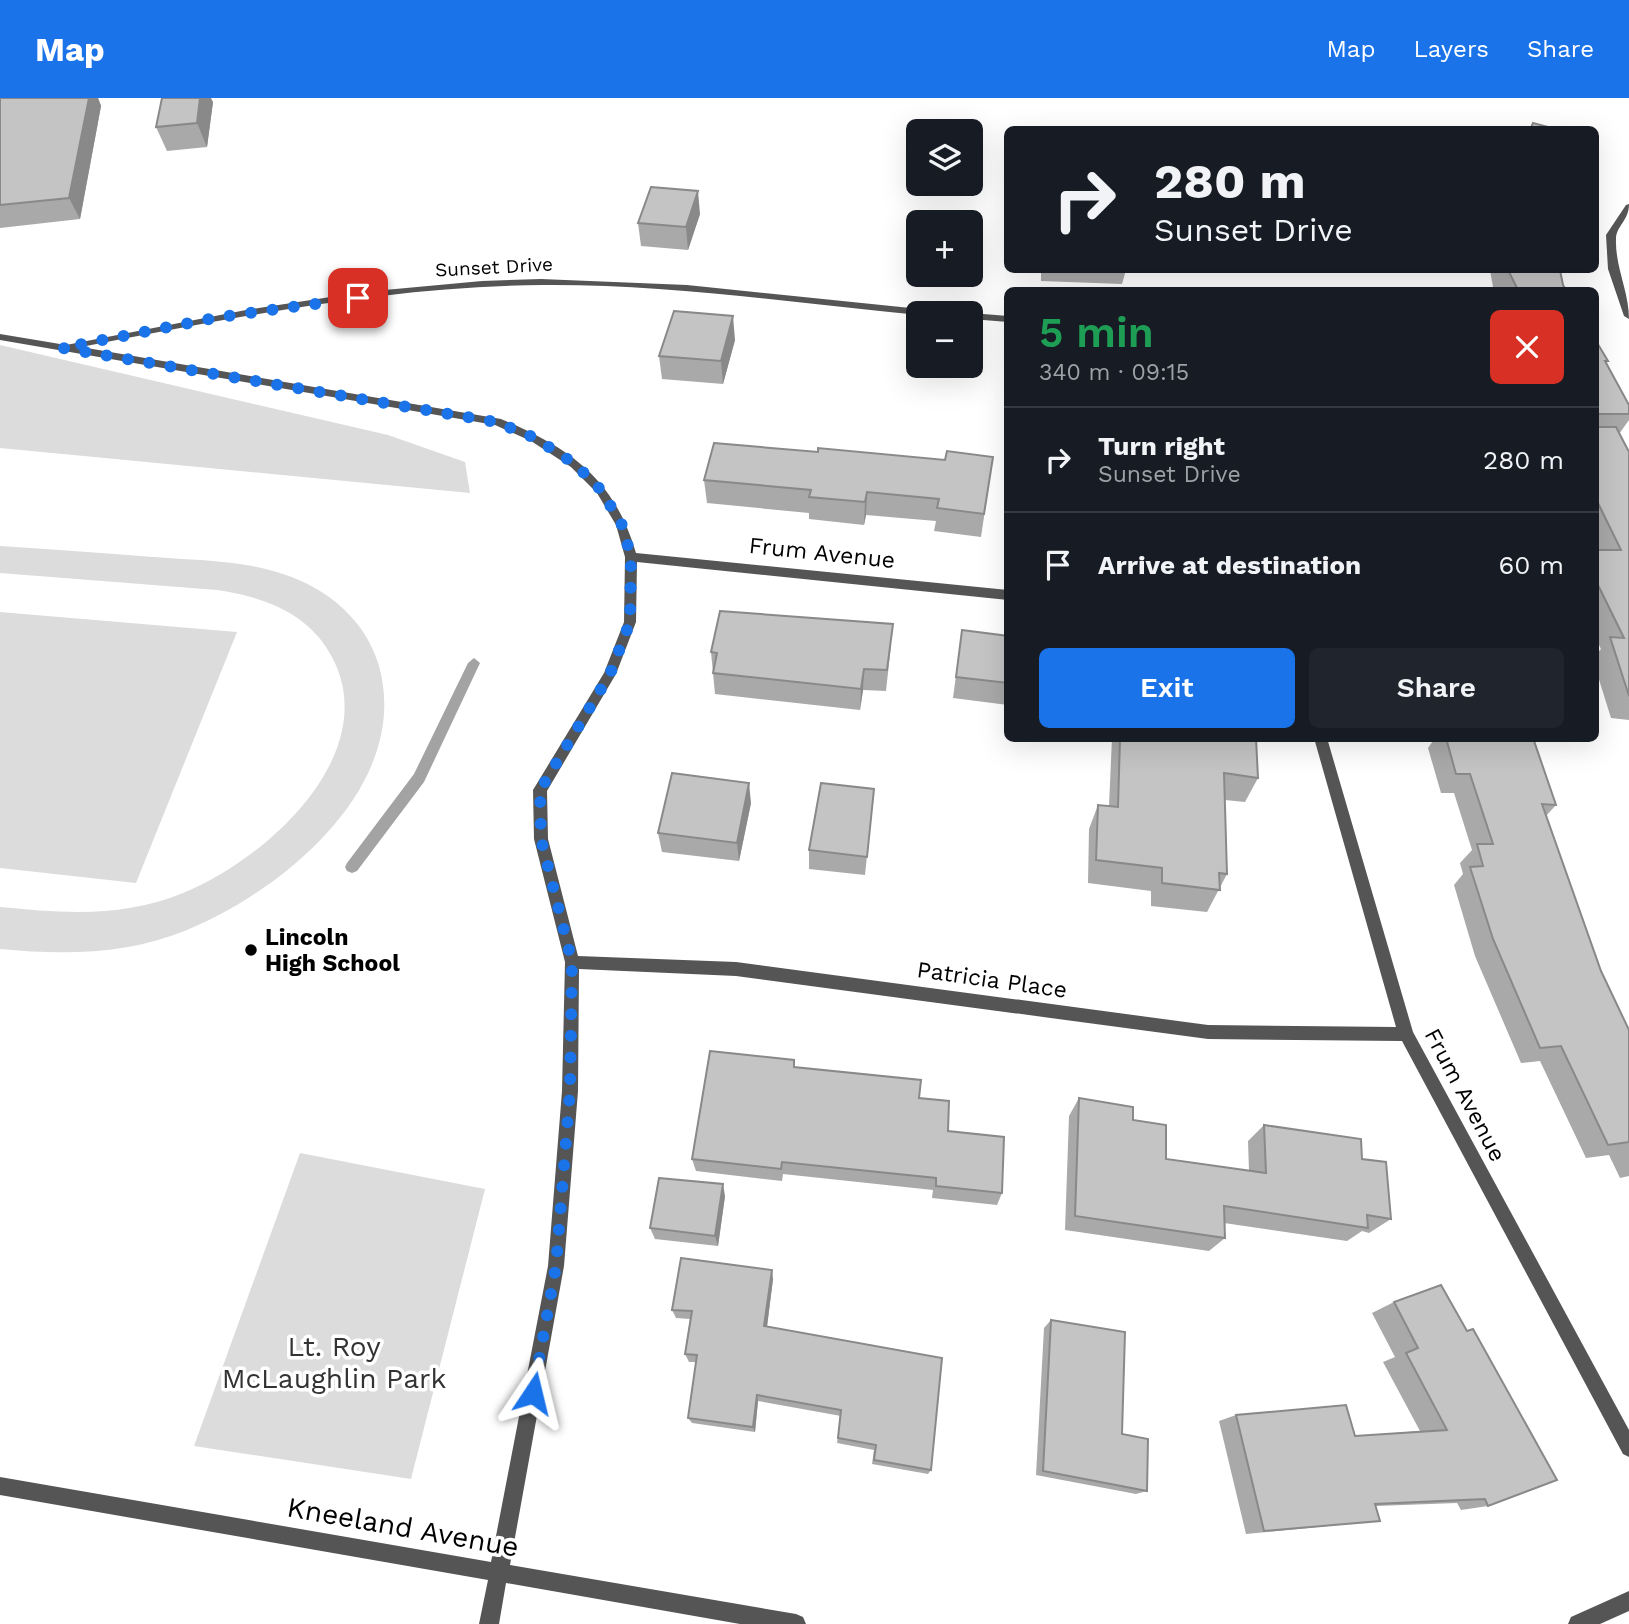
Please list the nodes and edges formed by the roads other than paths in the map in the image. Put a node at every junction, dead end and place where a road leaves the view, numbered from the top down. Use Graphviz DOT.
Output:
graph roads {
  1 [pos="1629,207"];
  2 [pos="906,310"];
  3 [pos="1629,316"];
  4 [pos="983,317"];
  5 [pos="1004,319"];
  6 [pos="0,337"];
  7 [pos="62,348"];
  8 [pos="631,557"];
  9 [pos="1004,595"];
  10 [pos="1321,742"];
  11 [pos="572,962"];
  12 [pos="1406,1034"];
  13 [pos="1629,1448"];
  14 [pos="0,1486"];
  15 [pos="500,1572"];
  16 [pos="1629,1601"];
  17 [pos="489,1624"];
  18 [pos="796,1624"];
  19 [pos="1578,1624"];
  1 -- 3 [label="street"];
  2 -- 7 [label="street, Sunset Drive"];
  4 -- 5 [label="street"];
  6 -- 7 [label="street"];
  7 -- 8 [label="street"];
  8 -- 9 [label="street, Frum Avenue"];
  8 -- 11 [label="street"];
  10 -- 12 [label="street, Frum Avenue"];
  11 -- 12 [label="street, Patricia Place"];
  11 -- 15 [label="street"];
  12 -- 13 [label="street, Frum Avenue"];
  14 -- 15 [label="street, Kneeland Avenue"];
  15 -- 17 [label="street"];
  15 -- 18 [label="street, Kneeland Avenue"];
  16 -- 19 [label="street"];
}
